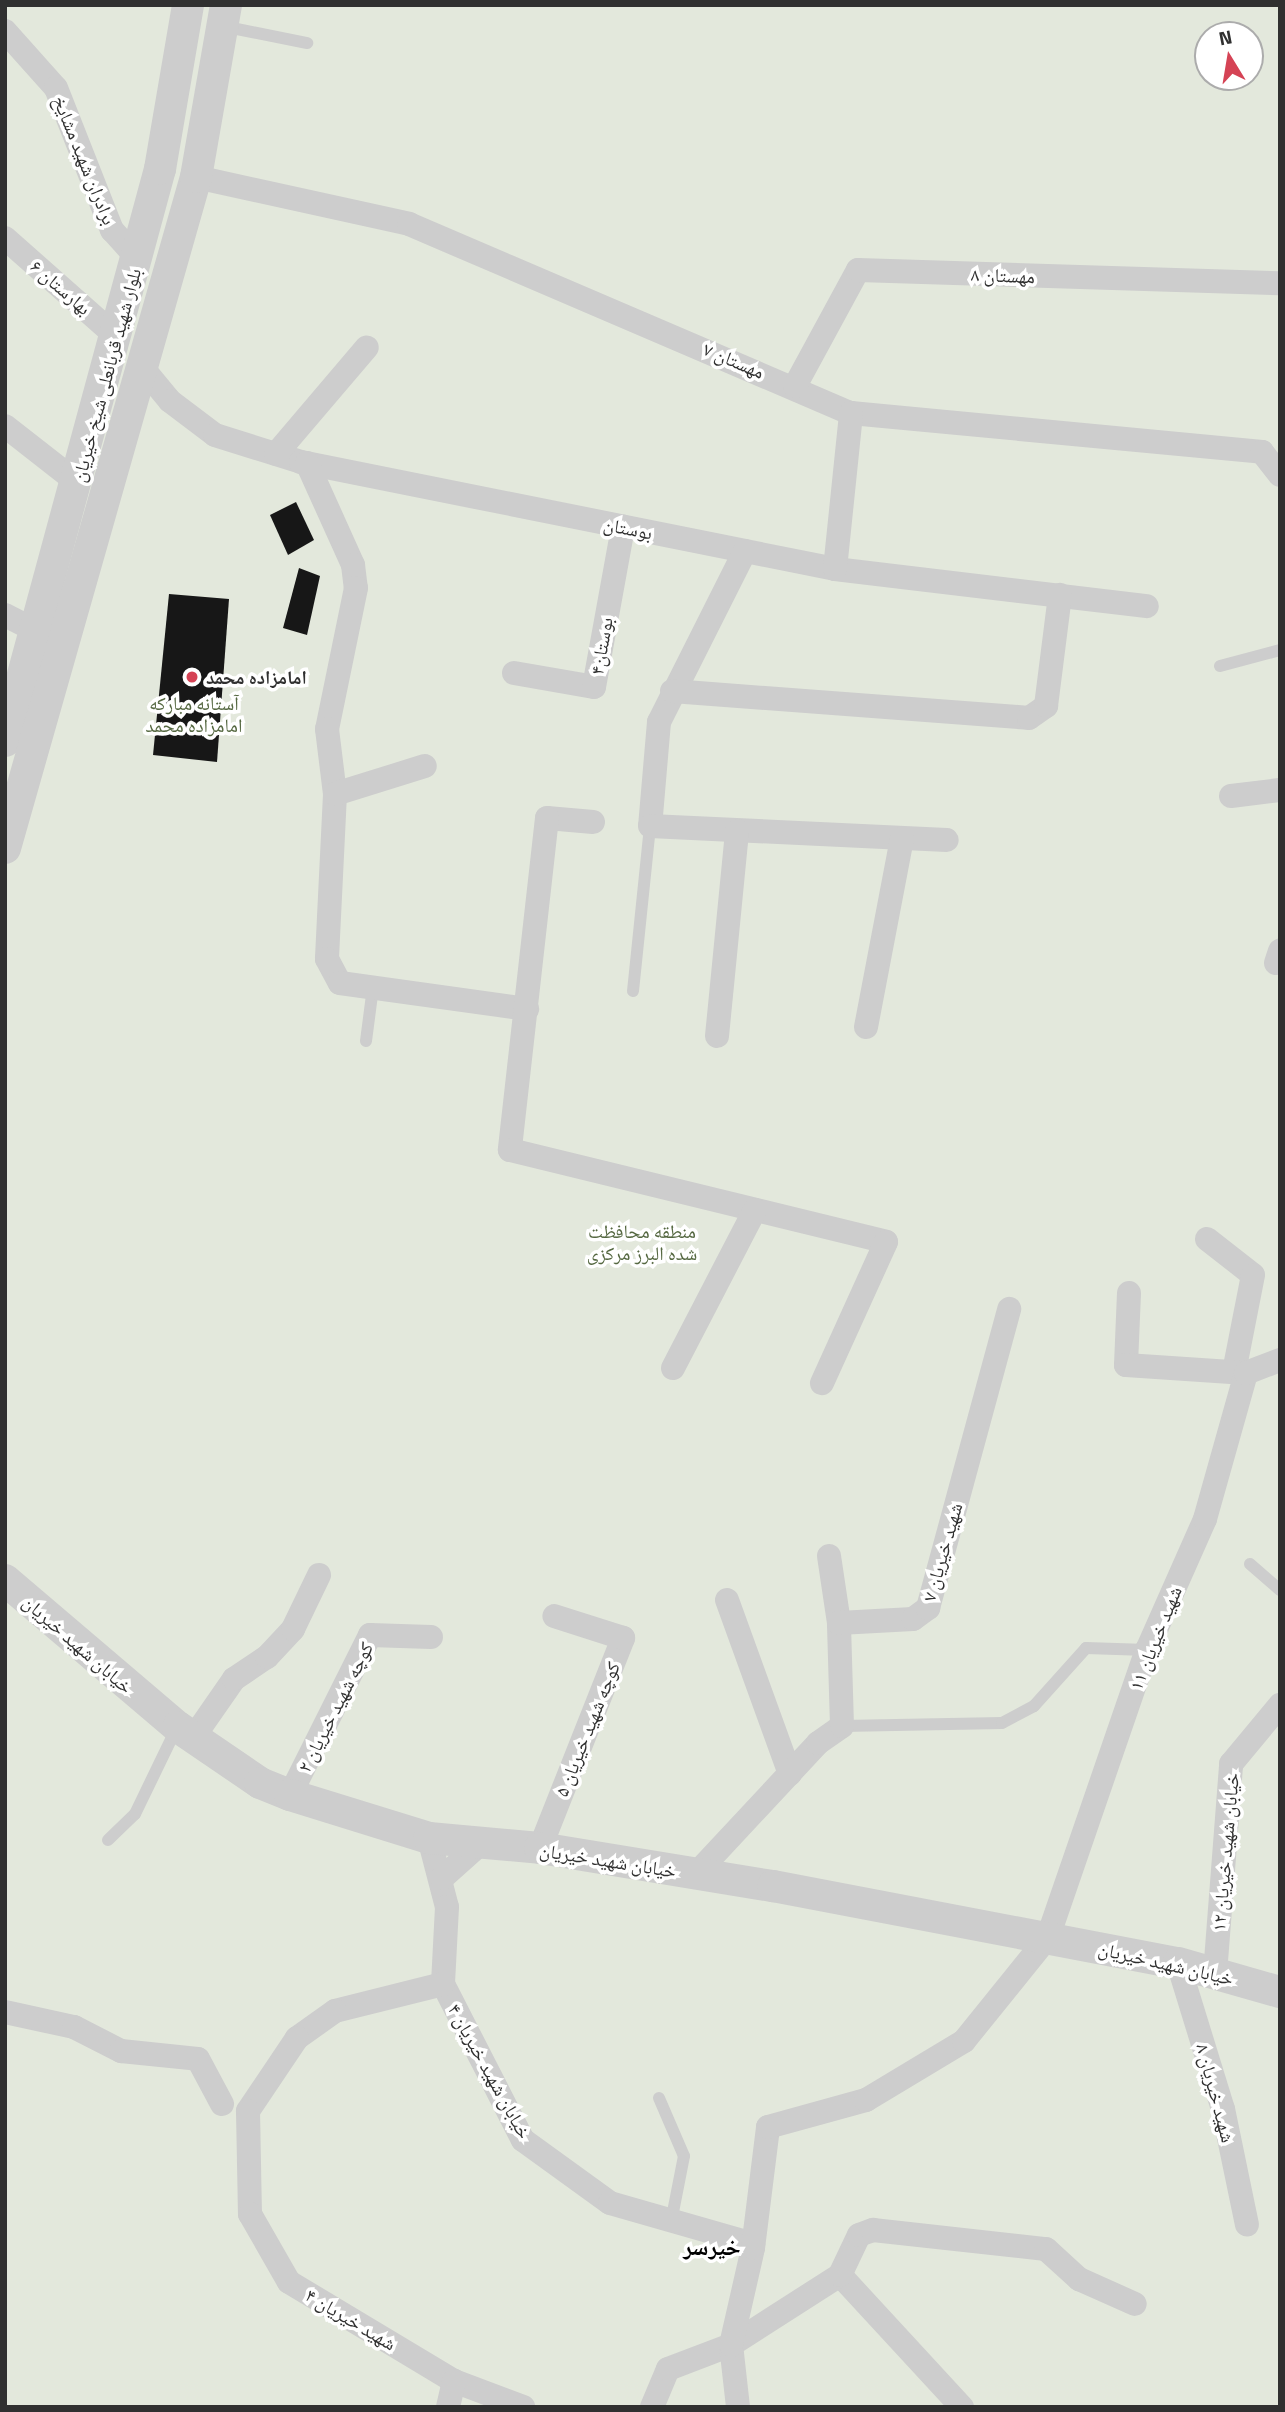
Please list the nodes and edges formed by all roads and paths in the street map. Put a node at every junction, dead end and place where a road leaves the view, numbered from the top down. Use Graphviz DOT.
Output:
graph roads {
  1 [pos="188,5"];
  2 [pos="224,15"];
  3 [pos="5,31"];
  4 [pos="307,43"];
  5 [pos="196,177"];
  6 [pos="5,238"];
  7 [pos="137,258"];
  8 [pos="1280,283"];
  9 [pos="117,337"];
  10 [pos="367,347"];
  11 [pos="141,366"];
  12 [pos="795,386"];
  13 [pos="851,413"];
  14 [pos="5,426"];
  15 [pos="276,454"];
  16 [pos="307,463"];
  17 [pos="1280,475"];
  18 [pos="78,483"];
  19 [pos="623,527"];
  20 [pos="746,551"];
  21 [pos="835,569"];
  22 [pos="1060,595"];
  23 [pos="1147,606"];
  24 [pos="5,615"];
  25 [pos="50,636"];
  26 [pos="1280,650"];
  27 [pos="1220,666"];
  28 [pos="514,673"];
  29 [pos="672,691"];
  30 [pos="5,741"];
  31 [pos="425,766"];
  32 [pos="1280,790"];
  33 [pos="335,794"];
  34 [pos="1231,796"];
  35 [pos="593,821"];
  36 [pos="650,826"];
  37 [pos="737,831"];
  38 [pos="902,838"];
  39 [pos="947,840"];
  40 [pos="5,848"];
  41 [pos="373,987"];
  42 [pos="634,991"];
  43 [pos="527,1009"];
  44 [pos="866,1027"];
  45 [pos="717,1036"];
  46 [pos="366,1041"];
  47 [pos="755,1210"];
  48 [pos="1207,1239"];
  49 [pos="1129,1293"];
  50 [pos="1009,1308"];
  51 [pos="1280,1360"];
  52 [pos="673,1368"];
  53 [pos="1240,1372"];
  54 [pos="822,1383"];
  55 [pos="829,1556"];
  56 [pos="1250,1564"];
  57 [pos="319,1575"];
  58 [pos="1280,1590"];
  59 [pos="9,1593"];
  60 [pos="727,1600"];
  61 [pos="554,1616"];
  62 [pos="839,1623"];
  63 [pos="432,1637"];
  64 [pos="1147,1650"];
  65 [pos="1280,1705"];
  66 [pos="842,1726"];
  67 [pos="185,1732"];
  68 [pos="790,1774"];
  69 [pos="290,1795"];
  70 [pos="429,1838"];
  71 [pos="108,1840"];
  72 [pos="480,1843"];
  73 [pos="540,1848"];
  74 [pos="695,1875"];
  75 [pos="442,1878"];
  76 [pos="1048,1937"];
  77 [pos="1178,1963"];
  78 [pos="1215,1974"];
  79 [pos="443,1984"];
  80 [pos="1280,1992"];
  81 [pos="5,2012"];
  82 [pos="659,2098"];
  83 [pos="222,2104"];
  84 [pos="672,2217"];
  85 [pos="1247,2225"];
  86 [pos="753,2244"];
  87 [pos="841,2275"];
  88 [pos="1135,2304"];
  89 [pos="731,2345"];
  90 [pos="454,2381"];
  91 [pos="448,2407"];
  92 [pos="523,2407"];
  93 [pos="652,2407"];
  94 [pos="738,2407"];
  95 [pos="962,2407"];
  1 -- 7 [label="street, بلوار شهید قربانعلی شیخ خیریان"];
  2 -- 4 [label="lane"];
  2 -- 5 [label="street"];
  3 -- 7 [label="street, برادران شهید مشایخ"];
  5 -- 11 [label="street"];
  5 -- 12 [label="street, مهستان ۷"];
  6 -- 9 [label="street, بهارستان ۶"];
  7 -- 9 [label="street, بلوار شهید قربانعلی شیخ خیریان"];
  8 -- 12 [label="street, مهستان ۸"];
  9 -- 18 [label="street, بلوار شهید قربانعلی شیخ خیریان"];
  10 -- 15 [label="street"];
  11 -- 15 [label="street, بوستان"];
  11 -- 25 [label="street"];
  12 -- 13 [label="street, مهستان ۷"];
  13 -- 17 [label="street, مهستان ۷"];
  13 -- 21 [label="street"];
  14 -- 18 [label="street"];
  15 -- 16 [label="street, بوستان"];
  16 -- 19 [label="street, بوستان"];
  16 -- 33 [label="street"];
  18 -- 25 [label="street, بلوار شهید قربانعلی شیخ خیریان"];
  19 -- 20 [label="street, بوستان"];
  19 -- 28 [label="street, بوستان۴"];
  20 -- 21 [label="street, بوستان"];
  20 -- 29 [label="street"];
  21 -- 22 [label="street, بوستان"];
  22 -- 23 [label="street, بوستان"];
  22 -- 29 [label="street"];
  24 -- 25 [label="street"];
  25 -- 30 [label="street, بلوار شهید قربانعلی شیخ خیریان"];
  25 -- 40 [label="street"];
  26 -- 27 [label="lane"];
  29 -- 36 [label="street"];
  31 -- 33 [label="street"];
  32 -- 34 [label="street"];
  33 -- 41 [label="street"];
  35 -- 43 [label="street"];
  36 -- 37 [label="street"];
  36 -- 42 [label="lane"];
  37 -- 38 [label="street"];
  37 -- 45 [label="street"];
  38 -- 39 [label="street"];
  38 -- 44 [label="street"];
  41 -- 43 [label="street"];
  41 -- 46 [label="lane"];
  43 -- 47 [label="street"];
  47 -- 52 [label="street"];
  47 -- 54 [label="street"];
  48 -- 53 [label="street, شهید خیریان ۱۱"];
  49 -- 53 [label="street"];
  50 -- 62 [label="street, شهید خیریان ۷"];
  51 -- 53 [label="street"];
  53 -- 64 [label="street, شهید خیریان ۱۱"];
  55 -- 62 [label="street"];
  56 -- 58 [label="lane"];
  57 -- 67 [label="street"];
  59 -- 67 [label="street, خیابان شهید خیریان"];
  60 -- 68 [label="street"];
  61 -- 73 [label="street, کوچه شهید خیریان ۵"];
  62 -- 66 [label="street"];
  63 -- 69 [label="street, کوچه شهید خیریان ۲"];
  64 -- 66 [label="lane"];
  64 -- 76 [label="street, شهید خیریان ۱۱"];
  65 -- 78 [label="street, خیابان شهید خیریان ۱۲"];
  66 -- 68 [label="street"];
  67 -- 69 [label="street, خیابان شهید خیریان"];
  67 -- 71 [label="lane"];
  68 -- 74 [label="street"];
  69 -- 70 [label="street, خیابان شهید خیریان"];
  70 -- 72 [label="street, خیابان شهید خیریان"];
  70 -- 75 [label="street, خیابان شهید خیریان ۴"];
  72 -- 73 [label="street, خیابان شهید خیریان"];
  72 -- 75 [label="street"];
  73 -- 74 [label="street, خیابان شهید خیریان"];
  74 -- 76 [label="street, خیابان شهید خیریان"];
  75 -- 79 [label="street, خیابان شهید خیریان ۴"];
  76 -- 77 [label="street, خیابان شهید خیریان"];
  76 -- 86 [label="street, شهید خیریان ۱۱"];
  77 -- 78 [label="street, خیابان شهید خیریان"];
  77 -- 85 [label="street, شهید خیریان ۸"];
  78 -- 80 [label="street, خیابان شهید خیریان"];
  79 -- 84 [label="street, خیابان شهید خیریان ۴"];
  79 -- 90 [label="street, شهید خیریان ۴"];
  81 -- 83 [label="street"];
  82 -- 84 [label="lane"];
  84 -- 86 [label="street, خیابان شهید خیریان ۴"];
  86 -- 89 [label="street"];
  87 -- 88 [label="street"];
  87 -- 89 [label="street"];
  87 -- 95 [label="street"];
  89 -- 93 [label="street"];
  89 -- 94 [label="street"];
  90 -- 91 [label="street"];
  90 -- 92 [label="street, شهید خیریان ۴"];
}
